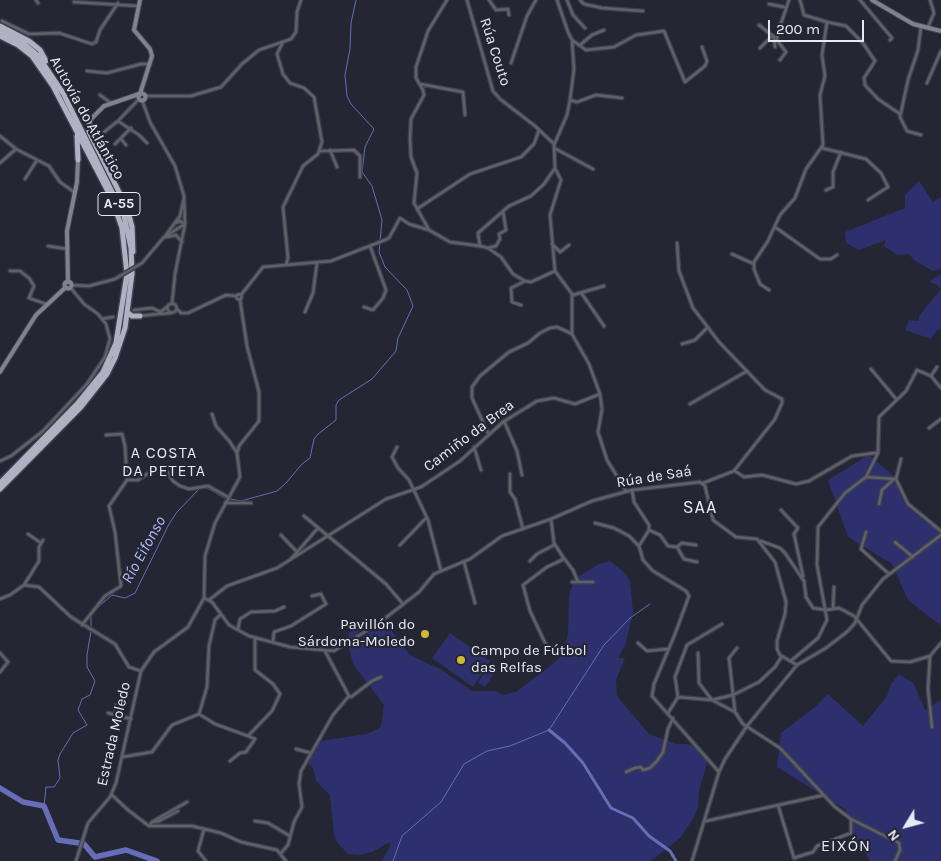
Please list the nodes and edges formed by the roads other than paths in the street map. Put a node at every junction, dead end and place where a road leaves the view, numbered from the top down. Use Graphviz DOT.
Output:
graph roads {
  1 [pos="140,0"];
  2 [pos="301,0"];
  3 [pos="447,0"];
  4 [pos="467,0"];
  5 [pos="489,0"];
  6 [pos="536,0"];
  7 [pos="567,0"];
  8 [pos="580,0"];
  9 [pos="789,0"];
  10 [pos="800,0"];
  11 [pos="860,0"];
  12 [pos="872,0"];
  13 [pos="930,0"];
  14 [pos="558,1"];
  15 [pos="74,2"];
  16 [pos="118,3"];
  17 [pos="770,4"];
  18 [pos="138,6"];
  19 [pos="784,7"];
  20 [pos="643,11"];
  21 [pos="509,15"];
  22 [pos="827,22"];
  23 [pos="1,23"];
  24 [pos="758,25"];
  25 [pos="921,27"];
  26 [pos="585,28"];
  27 [pos="927,28"];
  28 [pos="0,30"];
  29 [pos="604,30"];
  30 [pos="941,31"];
  31 [pos="0,36"];
  32 [pos="776,36"];
  33 [pos="572,40"];
  34 [pos="890,40"];
  35 [pos="282,44"];
  36 [pos="580,45"];
  37 [pos="775,46"];
  38 [pos="702,47"];
  39 [pos="760,48"];
  40 [pos="941,51"];
  41 [pos="780,60"];
  42 [pos="511,63"];
  43 [pos="150,64"];
  44 [pos="48,68"];
  45 [pos="87,71"];
  46 [pos="927,82"];
  47 [pos="420,84"];
  48 [pos="100,95"];
  49 [pos="141,96"];
  50 [pos="622,98"];
  51 [pos="570,100"];
  52 [pos="111,103"];
  53 [pos="900,114"];
  54 [pos="465,115"];
  55 [pos="89,121"];
  56 [pos="118,121"];
  57 [pos="75,128"];
  58 [pos="131,128"];
  59 [pos="539,130"];
  60 [pos="921,135"];
  61 [pos="0,136"];
  62 [pos="121,139"];
  63 [pos="93,141"];
  64 [pos="147,143"];
  65 [pos="116,144"];
  66 [pos="126,144"];
  67 [pos="554,145"];
  68 [pos="822,148"];
  69 [pos="16,149"];
  70 [pos="556,149"];
  71 [pos="321,150"];
  72 [pos="330,150"];
  73 [pos="841,152"];
  74 [pos="37,160"];
  75 [pos="78,160"];
  76 [pos="0,162"];
  77 [pos="93,162"];
  78 [pos="336,167"];
  79 [pos="555,168"];
  80 [pos="593,169"];
  81 [pos="360,177"];
  82 [pos="25,179"];
  83 [pos="826,190"];
  84 [pos="74,192"];
  85 [pos="184,196"];
  86 [pos="868,200"];
  87 [pos="416,209"];
  88 [pos="503,211"];
  89 [pos="175,223"];
  90 [pos="185,224"];
  91 [pos="775,227"];
  92 [pos="429,230"];
  93 [pos="164,237"];
  94 [pos="182,242"];
  95 [pos="677,242"];
  96 [pos="552,243"];
  97 [pos="569,245"];
  98 [pos="48,246"];
  99 [pos="370,246"];
  100 [pos="480,246"];
  101 [pos="488,248"];
  102 [pos="67,249"];
  103 [pos="732,254"];
  104 [pos="837,255"];
  105 [pos="131,257"];
  106 [pos="317,263"];
  107 [pos="754,264"];
  108 [pos="286,265"];
  109 [pos="10,271"];
  110 [pos="555,271"];
  111 [pos="525,281"];
  112 [pos="69,285"];
  113 [pos="604,286"];
  114 [pos="769,290"];
  115 [pos="582,294"];
  116 [pos="241,295"];
  117 [pos="573,295"];
  118 [pos="237,296"];
  119 [pos="240,300"];
  120 [pos="46,304"];
  121 [pos="172,304"];
  122 [pos="521,304"];
  123 [pos="168,306"];
  124 [pos="364,307"];
  125 [pos="177,309"];
  126 [pos="134,310"];
  127 [pos="127,312"];
  128 [pos="162,312"];
  129 [pos="305,312"];
  130 [pos="171,313"];
  131 [pos="158,314"];
  132 [pos="140,316"];
  133 [pos="113,317"];
  134 [pos="102,319"];
  135 [pos="604,326"];
  136 [pos="708,327"];
  137 [pos="572,334"];
  138 [pos="682,344"];
  139 [pos="916,365"];
  140 [pos="937,367"];
  141 [pos="872,369"];
  142 [pos="917,370"];
  143 [pos="747,371"];
  144 [pos="0,372"];
  145 [pos="931,376"];
  146 [pos="941,388"];
  147 [pos="600,394"];
  148 [pos="897,400"];
  149 [pos="690,404"];
  150 [pos="212,414"];
  151 [pos="941,419"];
  152 [pos="504,421"];
  153 [pos="929,428"];
  154 [pos="488,433"];
  155 [pos="106,435"];
  156 [pos="397,447"];
  157 [pos="474,447"];
  158 [pos="237,453"];
  159 [pos="878,453"];
  160 [pos="901,459"];
  161 [pos="0,461"];
  162 [pos="481,470"];
  163 [pos="734,471"];
  164 [pos="510,474"];
  165 [pos="522,475"];
  166 [pos="866,477"];
  167 [pos="896,479"];
  168 [pos="127,480"];
  169 [pos="0,483"];
  170 [pos="703,483"];
  171 [pos="0,489"];
  172 [pos="632,490"];
  173 [pos="413,491"];
  174 [pos="626,491"];
  175 [pos="228,498"];
  176 [pos="225,503"];
  177 [pos="251,503"];
  178 [pos="879,504"];
  179 [pos="781,510"];
  180 [pos="304,516"];
  181 [pos="426,518"];
  182 [pos="551,519"];
  183 [pos="595,523"];
  184 [pos="318,528"];
  185 [pos="523,529"];
  186 [pos="649,530"];
  187 [pos="866,532"];
  188 [pos="941,533"];
  189 [pos="28,534"];
  190 [pos="281,536"];
  191 [pos="330,536"];
  192 [pos="44,540"];
  193 [pos="760,541"];
  194 [pos="895,542"];
  195 [pos="41,543"];
  196 [pos="400,545"];
  197 [pos="554,545"];
  198 [pos="696,545"];
  199 [pos="639,546"];
  200 [pos="677,547"];
  201 [pos="297,552"];
  202 [pos="563,556"];
  203 [pos="913,557"];
  204 [pos="290,560"];
  205 [pos="530,561"];
  206 [pos="464,562"];
  207 [pos="697,562"];
  208 [pos="441,571"];
  209 [pos="889,574"];
  210 [pos="804,581"];
  211 [pos="572,582"];
  212 [pos="578,582"];
  213 [pos="593,582"];
  214 [pos="24,585"];
  215 [pos="834,587"];
  216 [pos="312,596"];
  217 [pos="0,598"];
  218 [pos="204,598"];
  219 [pos="209,600"];
  220 [pos="475,603"];
  221 [pos="403,604"];
  222 [pos="284,607"];
  223 [pos="833,609"];
  224 [pos="826,610"];
  225 [pos="220,615"];
  226 [pos="856,620"];
  227 [pos="722,624"];
  228 [pos="82,625"];
  229 [pos="238,629"];
  230 [pos="255,638"];
  231 [pos="273,642"];
  232 [pos="638,643"];
  233 [pos="941,643"];
  234 [pos="547,647"];
  235 [pos="737,648"];
  236 [pos="668,649"];
  237 [pos="325,651"];
  238 [pos="0,653"];
  239 [pos="698,653"];
  240 [pos="782,656"];
  241 [pos="930,656"];
  242 [pos="792,660"];
  243 [pos="796,665"];
  244 [pos="140,671"];
  245 [pos="0,672"];
  246 [pos="381,677"];
  247 [pos="733,694"];
  248 [pos="349,696"];
  249 [pos="678,697"];
  250 [pos="712,700"];
  251 [pos="116,705"];
  252 [pos="735,712"];
  253 [pos="108,713"];
  254 [pos="668,713"];
  255 [pos="198,714"];
  256 [pos="115,715"];
  257 [pos="673,718"];
  258 [pos="131,719"];
  259 [pos="747,726"];
  260 [pos="932,727"];
  261 [pos="248,736"];
  262 [pos="296,749"];
  263 [pos="311,753"];
  264 [pos="122,757"];
  265 [pos="230,761"];
  266 [pos="626,772"];
  267 [pos="719,772"];
  268 [pos="112,794"];
  269 [pos="825,795"];
  270 [pos="188,802"];
  271 [pos="778,805"];
  272 [pos="178,811"];
  273 [pos="851,819"];
  274 [pos="706,821"];
  275 [pos="152,822"];
  276 [pos="255,822"];
  277 [pos="149,826"];
  278 [pos="204,829"];
  279 [pos="290,836"];
  280 [pos="281,853"];
  281 [pos="76,861"];
  282 [pos="206,861"];
  283 [pos="286,861"];
  284 [pos="692,861"];
  285 [pos="895,861"];
  1 -- 18 [label="street"];
  2 -- 35 [label="street"];
  3 -- 47 [label="street"];
  4 -- 59 [label="street, Rúa Couto"];
  5 -- 21 [label="street"];
  6 -- 42 [label="street"];
  7 -- 26 [label="street"];
  8 -- 20 [label="street"];
  9 -- 19 [label="street"];
  10 -- 22 [label="street"];
  11 -- 34 [label="street"];
  12 -- 25 [label="street"];
  13 -- 27 [label="street"];
  14 -- 33 [label="street"];
  15 -- 16 [label="street"];
  16 -- 18 [label="street"];
  16 -- 23 [label="street"];
  17 -- 19 [label="street"];
  18 -- 43 [label="street"];
  19 -- 32 [label="street"];
  22 -- 53 [label="street"];
  22 -- 68 [label="street"];
  23 -- 44 [label="highway"];
  24 -- 32 [label="street"];
  25 -- 27 [label="street"];
  25 -- 53 [label="street"];
  27 -- 30 [label="street"];
  28 -- 44 [label="highway, Autovía do Atlántico / A-55"];
  29 -- 36 [label="street"];
  31 -- 57 [label="highway, Autovía do Atlántico / A-55"];
  32 -- 37 [label="street"];
  32 -- 39 [label="street"];
  32 -- 41 [label="street"];
  33 -- 36 [label="street"];
  33 -- 51 [label="street"];
  35 -- 49 [label="street"];
  35 -- 71 [label="street"];
  36 -- 38 [label="street"];
  40 -- 46 [label="street"];
  43 -- 45 [label="street"];
  43 -- 49 [label="street"];
  44 -- 105 [label="highway, Autovía do Atlántico / A-55"];
  47 -- 54 [label="street"];
  47 -- 87 [label="street"];
  48 -- 52 [label="street"];
  49 -- 52 [label="street"];
  49 -- 56 [label="street"];
  49 -- 85 [label="street"];
  50 -- 51 [label="street"];
  51 -- 67 [label="street"];
  52 -- 55 [label="street"];
  53 -- 60 [label="street"];
  55 -- 63 [label="highway"];
  56 -- 58 [label="street"];
  56 -- 63 [label="street"];
  57 -- 75 [label="highway"];
  57 -- 77 [label="highway, Autovía do Atlántico / A-55"];
  58 -- 62 [label="street"];
  58 -- 64 [label="street"];
  59 -- 67 [label="street, Rúa Couto"];
  59 -- 87 [label="street"];
  61 -- 69 [label="street"];
  62 -- 65 [label="street"];
  62 -- 66 [label="street"];
  63 -- 105 [label="highway"];
  67 -- 70 [label="street, Rúa Couto"];
  68 -- 73 [label="street"];
  68 -- 91 [label="street"];
  69 -- 74 [label="street"];
  69 -- 76 [label="street"];
  70 -- 79 [label="street"];
  70 -- 80 [label="street"];
  71 -- 72 [label="street"];
  71 -- 108 [label="street"];
  72 -- 78 [label="street"];
  72 -- 81 [label="street"];
  73 -- 83 [label="street"];
  73 -- 86 [label="street"];
  74 -- 82 [label="street"];
  74 -- 84 [label="street"];
  75 -- 77 [label="highway"];
  75 -- 84 [label="street"];
  77 -- 169 [label="highway, Autovía do Atlántico / A-55"];
  79 -- 88 [label="street"];
  79 -- 96 [label="street"];
  84 -- 102 [label="street"];
  85 -- 89 [label="street"];
  85 -- 90 [label="street"];
  87 -- 92 [label="street"];
  88 -- 100 [label="street"];
  88 -- 101 [label="street"];
  89 -- 90 [label="street"];
  89 -- 93 [label="street"];
  90 -- 93 [label="street"];
  90 -- 94 [label="street"];
  91 -- 104 [label="street"];
  91 -- 107 [label="street"];
  92 -- 99 [label="street"];
  92 -- 100 [label="street"];
  93 -- 94 [label="street"];
  93 -- 112 [label="street, bridge"];
  94 -- 121 [label="street"];
  95 -- 136 [label="street"];
  96 -- 97 [label="street"];
  96 -- 110 [label="street"];
  98 -- 102 [label="street"];
  99 -- 106 [label="street"];
  99 -- 124 [label="street"];
  100 -- 101 [label="street"];
  101 -- 111 [label="street"];
  102 -- 112 [label="street"];
  103 -- 107 [label="street"];
  105 -- 127 [label="highway, Autovía do Atlántico / A-55"];
  106 -- 108 [label="street"];
  106 -- 129 [label="street"];
  107 -- 114 [label="street"];
  108 -- 116 [label="street"];
  109 -- 120 [label="street"];
  110 -- 111 [label="street"];
  110 -- 117 [label="street"];
  111 -- 122 [label="street"];
  112 -- 120 [label="street"];
  112 -- 134 [label="street"];
  113 -- 115 [label="street"];
  115 -- 117 [label="street"];
  115 -- 135 [label="street"];
  116 -- 118 [label="street"];
  116 -- 119 [label="street"];
  117 -- 137 [label="street"];
  118 -- 119 [label="street"];
  118 -- 125 [label="street"];
  119 -- 158 [label="street"];
  120 -- 144 [label="street"];
  121 -- 123 [label="street"];
  121 -- 125 [label="street"];
  123 -- 128 [label="street"];
  123 -- 130 [label="street"];
  125 -- 130 [label="street"];
  126 -- 128 [label="street"];
  127 -- 132 [label="highway"];
  127 -- 171 [label="highway, Autovía do Atlántico / A-55"];
  128 -- 131 [label="street"];
  130 -- 131 [label="street"];
  131 -- 132 [label="street"];
  133 -- 134 [label="street"];
  134 -- 161 [label="street"];
  136 -- 138 [label="street"];
  136 -- 143 [label="street"];
  137 -- 147 [label="street"];
  137 -- 154 [label="street"];
  139 -- 142 [label="street"];
  140 -- 145 [label="street"];
  141 -- 148 [label="street"];
  142 -- 145 [label="street"];
  142 -- 148 [label="street"];
  143 -- 149 [label="street"];
  143 -- 163 [label="street"];
  145 -- 146 [label="street"];
  147 -- 152 [label="street, Camiño da Brea"];
  147 -- 174 [label="street"];
  148 -- 159 [label="street"];
  150 -- 158 [label="street"];
  151 -- 153 [label="street"];
  152 -- 154 [label="street, Camiño da Brea"];
  152 -- 165 [label="street"];
  154 -- 157 [label="street, Camiño da Brea"];
  155 -- 168 [label="street"];
  156 -- 173 [label="street"];
  157 -- 162 [label="street"];
  157 -- 173 [label="street, Camiño da Brea"];
  158 -- 175 [label="street"];
  159 -- 163 [label="street"];
  159 -- 166 [label="street"];
  160 -- 167 [label="street"];
  163 -- 170 [label="street"];
  164 -- 185 [label="street"];
  166 -- 167 [label="street"];
  166 -- 224 [label="street"];
  167 -- 178 [label="street"];
  167 -- 188 [label="street"];
  168 -- 175 [label="street"];
  168 -- 228 [label="street"];
  170 -- 172 [label="street, Rúa de Saá"];
  170 -- 193 [label="street, Rúa de Saá"];
  172 -- 174 [label="street, Rúa de Saá"];
  172 -- 186 [label="street"];
  173 -- 181 [label="street"];
  173 -- 191 [label="street, Camiño da Brea"];
  174 -- 182 [label="street, Rúa de Saá"];
  175 -- 176 [label="street"];
  176 -- 177 [label="street"];
  176 -- 218 [label="street"];
  179 -- 210 [label="street"];
  180 -- 184 [label="street"];
  181 -- 196 [label="street"];
  181 -- 208 [label="street"];
  182 -- 185 [label="street, Rúa de Saá"];
  182 -- 197 [label="street"];
  183 -- 199 [label="street"];
  184 -- 191 [label="street"];
  184 -- 201 [label="street"];
  185 -- 206 [label="street, Rúa de Saá"];
  186 -- 199 [label="street"];
  186 -- 200 [label="street"];
  187 -- 209 [label="street"];
  188 -- 203 [label="street"];
  189 -- 195 [label="street"];
  190 -- 201 [label="street"];
  191 -- 204 [label="street, Camiño da Brea"];
  191 -- 221 [label="street"];
  192 -- 195 [label="street"];
  193 -- 210 [label="street, Rúa de Saá"];
  193 -- 240 [label="street"];
  194 -- 203 [label="street"];
  195 -- 214 [label="street"];
  197 -- 202 [label="street"];
  197 -- 205 [label="street"];
  198 -- 200 [label="street"];
  199 -- 236 [label="street"];
  200 -- 207 [label="street"];
  201 -- 204 [label="street"];
  202 -- 212 [label="street"];
  202 -- 234 [label="street"];
  203 -- 209 [label="street"];
  204 -- 219 [label="street, Camiño da Brea"];
  206 -- 208 [label="street, Rúa de Saá"];
  206 -- 220 [label="street"];
  208 -- 221 [label="street, Rúa de Saá"];
  209 -- 226 [label="street"];
  210 -- 224 [label="street"];
  211 -- 212 [label="street"];
  212 -- 213 [label="street"];
  214 -- 217 [label="street"];
  214 -- 228 [label="street"];
  215 -- 223 [label="street"];
  216 -- 231 [label="street"];
  218 -- 219 [label="street"];
  218 -- 244 [label="street, Estrada Moledo"];
  219 -- 225 [label="street"];
  221 -- 237 [label="street, Rúa de Saá"];
  222 -- 229 [label="street"];
  223 -- 224 [label="street"];
  223 -- 226 [label="street"];
  224 -- 242 [label="street"];
  225 -- 229 [label="street"];
  225 -- 255 [label="street"];
  226 -- 241 [label="street"];
  226 -- 243 [label="street"];
  227 -- 249 [label="street"];
  228 -- 244 [label="street"];
  229 -- 230 [label="street"];
  230 -- 231 [label="street"];
  230 -- 261 [label="street"];
  231 -- 237 [label="street"];
  232 -- 236 [label="street"];
  233 -- 241 [label="street"];
  235 -- 247 [label="street"];
  236 -- 254 [label="street"];
  237 -- 248 [label="street"];
  238 -- 245 [label="street"];
  239 -- 250 [label="street"];
  240 -- 242 [label="street"];
  240 -- 247 [label="street"];
  241 -- 260 [label="street"];
  242 -- 243 [label="street"];
  243 -- 259 [label="street"];
  244 -- 258 [label="street, Estrada Moledo"];
  246 -- 248 [label="street"];
  247 -- 250 [label="street"];
  247 -- 252 [label="street"];
  248 -- 263 [label="street"];
  249 -- 250 [label="street"];
  249 -- 254 [label="street"];
  250 -- 252 [label="street"];
  251 -- 256 [label="street"];
  252 -- 259 [label="street"];
  253 -- 256 [label="street"];
  254 -- 257 [label="street"];
  255 -- 261 [label="street"];
  255 -- 264 [label="street"];
  256 -- 258 [label="street"];
  257 -- 266 [label="street"];
  257 -- 267 [label="street"];
  258 -- 264 [label="street, Estrada Moledo"];
  259 -- 267 [label="street"];
  259 -- 269 [label="street"];
  261 -- 265 [label="street"];
  262 -- 263 [label="street"];
  263 -- 279 [label="street"];
  264 -- 268 [label="street, Estrada Moledo"];
  267 -- 274 [label="street"];
  268 -- 277 [label="street"];
  268 -- 281 [label="street, Estrada Moledo"];
  269 -- 271 [label="street"];
  269 -- 273 [label="street"];
  270 -- 275 [label="street"];
  271 -- 273 [label="street"];
  271 -- 274 [label="street"];
  272 -- 275 [label="street"];
  273 -- 285 [label="street"];
  274 -- 284 [label="street"];
  275 -- 277 [label="street"];
  276 -- 279 [label="street"];
  277 -- 278 [label="street"];
  278 -- 280 [label="street"];
  278 -- 282 [label="street"];
  279 -- 280 [label="street"];
  280 -- 283 [label="street"];
}
